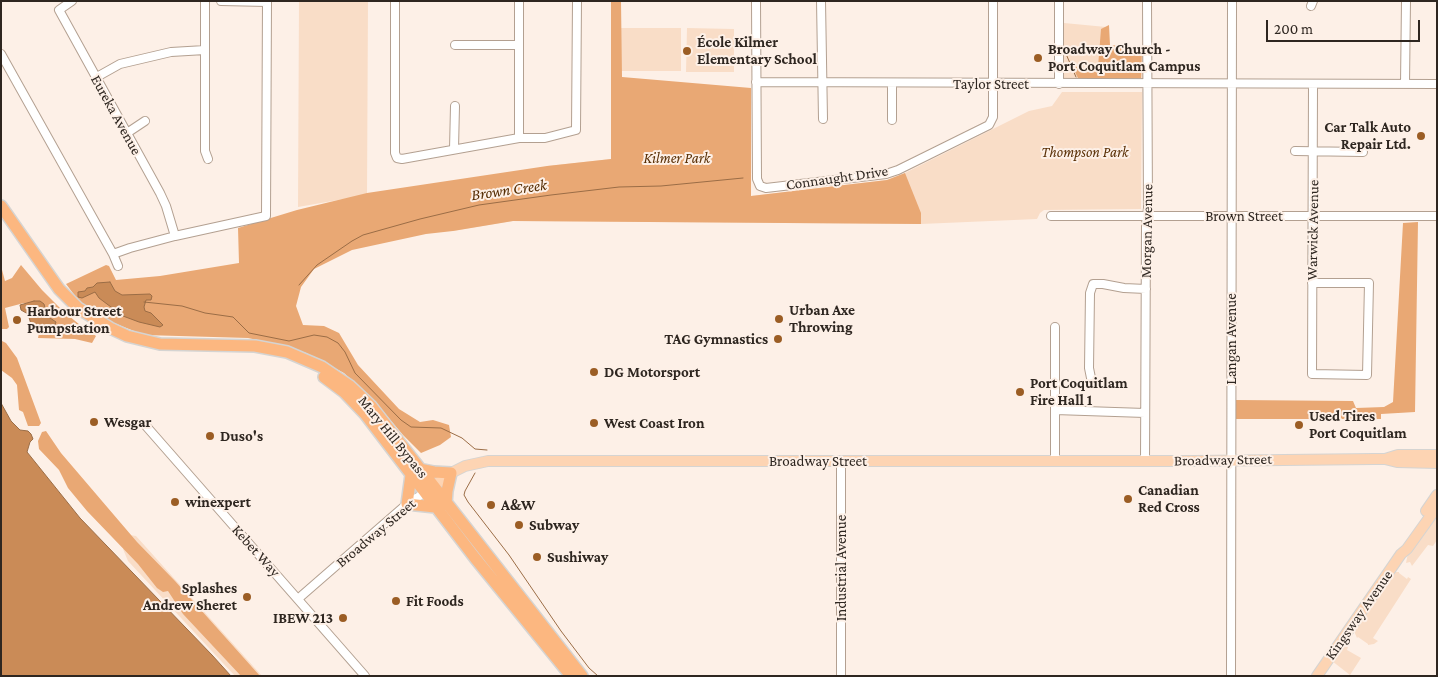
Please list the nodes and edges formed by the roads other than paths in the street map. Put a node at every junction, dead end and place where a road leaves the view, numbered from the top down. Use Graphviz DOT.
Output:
graph roads {
  1 [pos="72,1"];
  2 [pos="205,1"];
  3 [pos="221,1"];
  4 [pos="267,1"];
  5 [pos="395,1"];
  6 [pos="519,1"];
  7 [pos="577,1"];
  8 [pos="756,1"];
  9 [pos="821,1"];
  10 [pos="993,1"];
  11 [pos="1059,1"];
  12 [pos="1147,1"];
  13 [pos="1232,1"];
  14 [pos="1406,1"];
  15 [pos="455,45"];
  16 [pos="519,45"];
  17 [pos="205,50"];
  18 [pos="1,54"];
  19 [pos="95,78"];
  20 [pos="756,82"];
  21 [pos="821,83"];
  22 [pos="892,83"];
  23 [pos="993,84"];
  24 [pos="1059,84"];
  25 [pos="1147,84"];
  26 [pos="1232,84"];
  27 [pos="1405,84"];
  28 [pos="1437,84"];
  29 [pos="1313,85"];
  30 [pos="455,106"];
  31 [pos="823,119"];
  32 [pos="892,120"];
  33 [pos="145,121"];
  34 [pos="127,133"];
  35 [pos="518,138"];
  36 [pos="454,149"];
  37 [pos="1296,151"];
  38 [pos="1314,151"];
  39 [pos="1364,152"];
  40 [pos="208,160"];
  41 [pos="1,206"];
  42 [pos="1232,215"];
  43 [pos="1051,216"];
  44 [pos="1147,216"];
  45 [pos="1314,216"];
  46 [pos="1437,216"];
  47 [pos="1,219"];
  48 [pos="174,236"];
  49 [pos="113,254"];
  50 [pos="118,266"];
  51 [pos="1312,283"];
  52 [pos="1146,289"];
  53 [pos="1054,327"];
  54 [pos="1091,378"];
  55 [pos="1055,410"];
  56 [pos="1145,412"];
  57 [pos="146,426"];
  58 [pos="1230,460"];
  59 [pos="841,461"];
  60 [pos="1055,461"];
  61 [pos="1145,461"];
  62 [pos="1436,462"];
  63 [pos="415,472"];
  64 [pos="452,472"];
  65 [pos="429,490"];
  66 [pos="1437,495"];
  67 [pos="407,504"];
  68 [pos="441,506"];
  69 [pos="1437,507"];
  70 [pos="1401,554"];
  71 [pos="299,598"];
  72 [pos="366,676"];
  73 [pos="571,676"];
  74 [pos="582,676"];
  75 [pos="841,676"];
  76 [pos="1231,676"];
  77 [pos="1317,676"];
  1 -- 19 [label="street, Eureka Avenue"];
  2 -- 17 [label="street"];
  3 -- 4 [label="street"];
  4 -- 48 [label="street"];
  5 -- 36 [label="street"];
  6 -- 16 [label="street"];
  7 -- 35 [label="street"];
  8 -- 20 [label="street"];
  9 -- 21 [label="street"];
  10 -- 23 [label="street"];
  11 -- 24 [label="street"];
  12 -- 25 [label="street, Morgan Avenue"];
  13 -- 26 [label="street, Langan Avenue"];
  14 -- 27 [label="street"];
  15 -- 16 [label="street"];
  16 -- 35 [label="street"];
  17 -- 19 [label="street"];
  17 -- 40 [label="street"];
  18 -- 49 [label="street"];
  19 -- 34 [label="street, Eureka Avenue"];
  20 -- 21 [label="street, Taylor Street"];
  20 -- 23 [label="street, Connaught Drive"];
  21 -- 22 [label="street, Taylor Street"];
  21 -- 31 [label="street"];
  22 -- 23 [label="street, Taylor Street"];
  22 -- 32 [label="street"];
  23 -- 24 [label="street, Taylor Street"];
  24 -- 25 [label="street, Taylor Street"];
  25 -- 26 [label="street, Taylor Street"];
  25 -- 44 [label="street, Morgan Avenue"];
  26 -- 29 [label="street, Taylor Street"];
  26 -- 42 [label="street, Langan Avenue"];
  27 -- 28 [label="street, Taylor Street"];
  27 -- 29 [label="street, Taylor Street"];
  29 -- 38 [label="street, Warwick Avenue"];
  30 -- 36 [label="street"];
  33 -- 34 [label="street"];
  34 -- 48 [label="street, Eureka Avenue"];
  35 -- 36 [label="street"];
  37 -- 38 [label="street"];
  38 -- 39 [label="street"];
  38 -- 45 [label="street, Warwick Avenue"];
  41 -- 63 [label="highway, Mary Hill Bypass"];
  42 -- 44 [label="street, Brown Street"];
  42 -- 45 [label="street, Brown Street"];
  42 -- 58 [label="street, Langan Avenue"];
  43 -- 44 [label="street, Brown Street"];
  44 -- 52 [label="street, Morgan Avenue"];
  45 -- 46 [label="street, Brown Street"];
  45 -- 51 [label="street, Warwick Avenue"];
  47 -- 63 [label="highway, Mary Hill Bypass"];
  48 -- 49 [label="street"];
  49 -- 50 [label="street"];
  51 -- 51 [label="street, Warwick Avenue"];
  52 -- 54 [label="street"];
  52 -- 56 [label="street, Morgan Avenue"];
  53 -- 55 [label="street"];
  55 -- 56 [label="street"];
  55 -- 60 [label="street"];
  56 -- 61 [label="street, Morgan Avenue"];
  57 -- 71 [label="street, Kebet Way"];
  58 -- 61 [label="main road, Broadway Street"];
  58 -- 62 [label="main road, Broadway Street"];
  58 -- 76 [label="street, Langan Avenue"];
  59 -- 60 [label="main road, Broadway Street"];
  59 -- 64 [label="main road, Broadway Street"];
  59 -- 75 [label="street, Industrial Avenue"];
  60 -- 61 [label="main road, Broadway Street"];
  63 -- 64 [label="highway"];
  63 -- 65 [label="highway, Mary Hill Bypass"];
  63 -- 67 [label="highway"];
  64 -- 65 [label="main road, Broadway Street"];
  64 -- 68 [label="highway"];
  65 -- 67 [label="street, Broadway Street"];
  65 -- 68 [label="highway, Mary Hill Bypass"];
  66 -- 70 [label="main road, Kingsway Avenue"];
  67 -- 68 [label="highway"];
  67 -- 71 [label="street, Broadway Street"];
  68 -- 73 [label="highway, Mary Hill Bypass"];
  68 -- 74 [label="highway, Mary Hill Bypass"];
  69 -- 70 [label="main road, Kingsway Avenue"];
  70 -- 77 [label="main road, Kingsway Avenue"];
  71 -- 72 [label="street, Kebet Way"];
}
